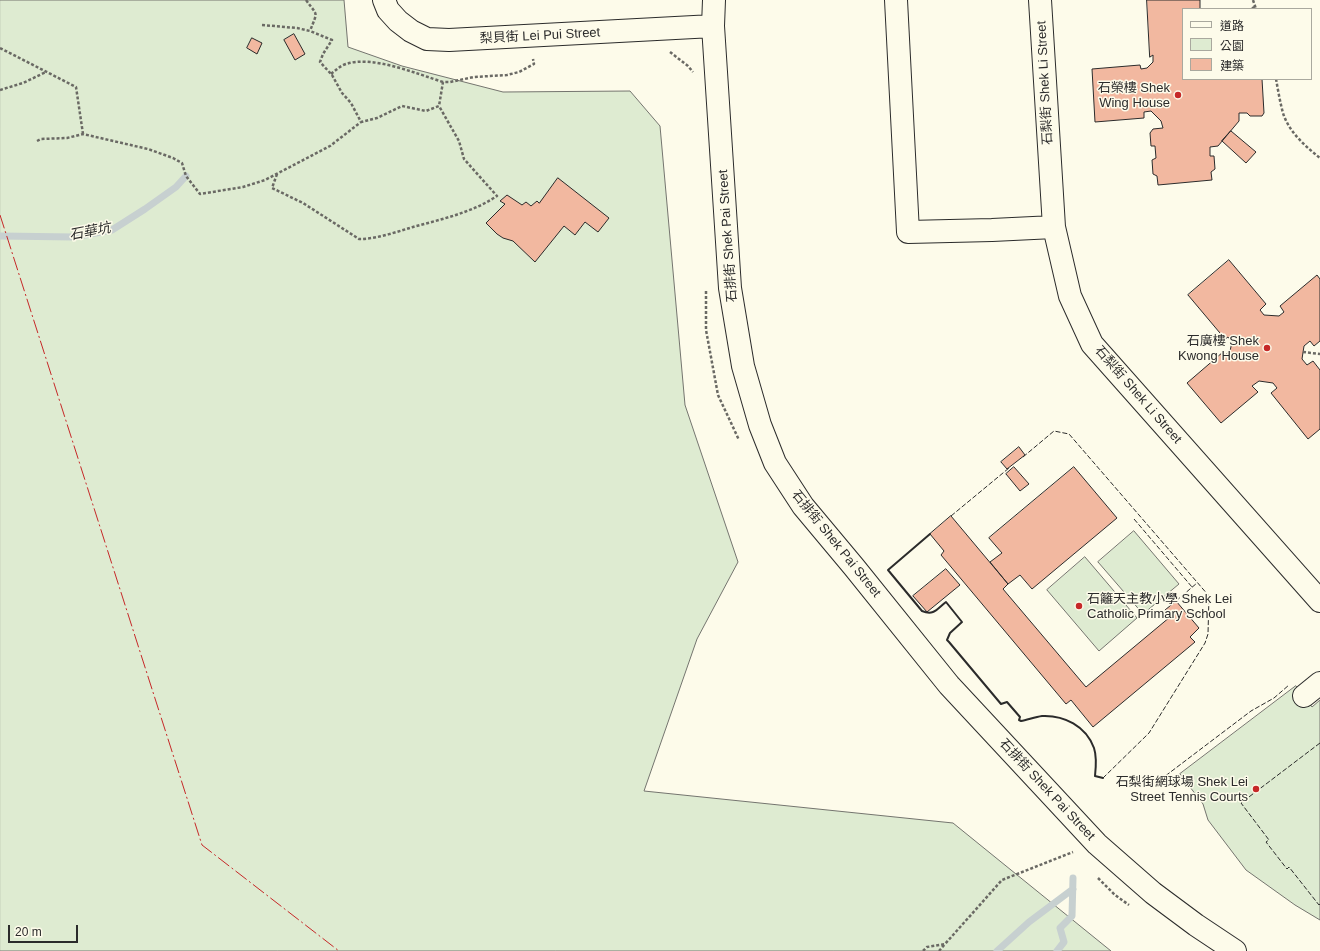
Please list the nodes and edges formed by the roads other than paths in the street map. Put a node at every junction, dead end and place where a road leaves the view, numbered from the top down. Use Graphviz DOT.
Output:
graph roads {
  1 [pos="384,0"];
  2 [pos="714,0"];
  3 [pos="896,0"];
  4 [pos="1040,0"];
  5 [pos="713,26"];
  6 [pos="1054,227"];
  7 [pos="1320,601"];
  8 [pos="1235,951"];
  1 -- 5 [label="street, 梨貝街 Lei Pui Street"];
  2 -- 5 [label="street, 石排街 Shek Pai Street"];
  3 -- 6 [label="street"];
  4 -- 6 [label="street, 石梨街 Shek Li Street"];
  5 -- 8 [label="street, 石排街 Shek Pai Street"];
  6 -- 7 [label="street, 石梨街 Shek Li Street"];
}
